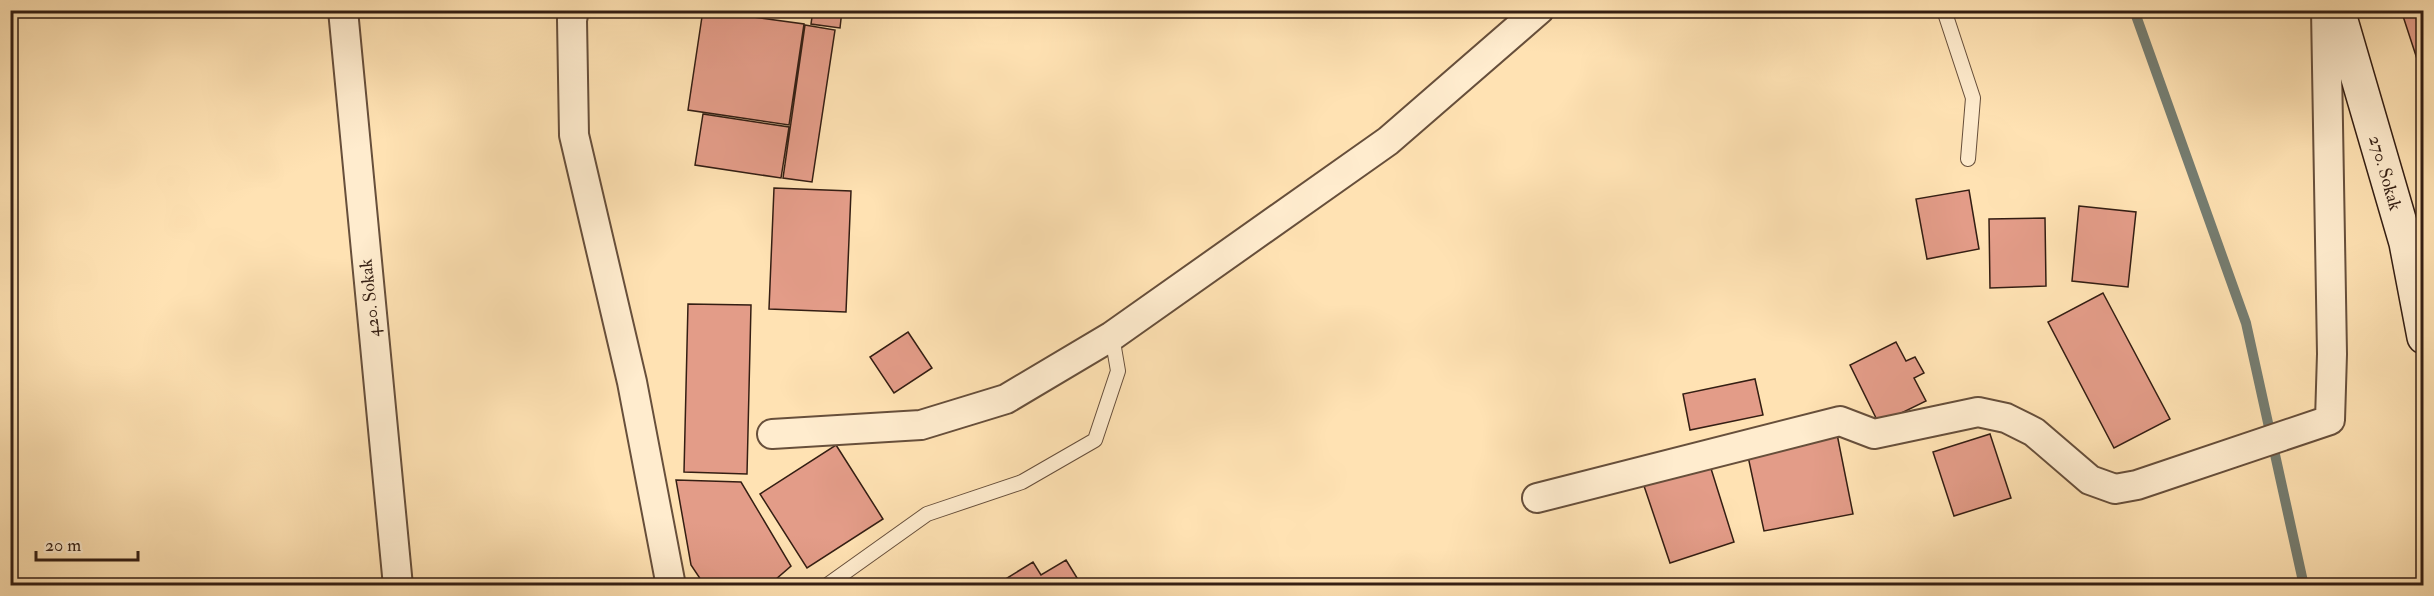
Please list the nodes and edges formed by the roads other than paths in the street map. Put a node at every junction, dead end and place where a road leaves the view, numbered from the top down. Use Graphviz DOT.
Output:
graph roads {
  1 [pos="343,10"];
  2 [pos="574,10"];
  3 [pos="1539,10"];
  4 [pos="1944,10"];
  5 [pos="2326,10"];
  6 [pos="2338,10"];
  7 [pos="1968,159"];
  8 [pos="1112,336"];
  9 [pos="2424,337"];
  10 [pos="772,434"];
  11 [pos="1537,498"];
  12 [pos="398,585"];
  13 [pos="671,585"];
  14 [pos="826,585"];
  1 -- 12 [label="street, 420. Sokak"];
  2 -- 13 [label="street"];
  3 -- 8 [label="street"];
  4 -- 7 [label="lane"];
  5 -- 11 [label="street"];
  6 -- 9 [label="street, 270. Sokak"];
  8 -- 10 [label="street"];
  8 -- 14 [label="lane"];
}
